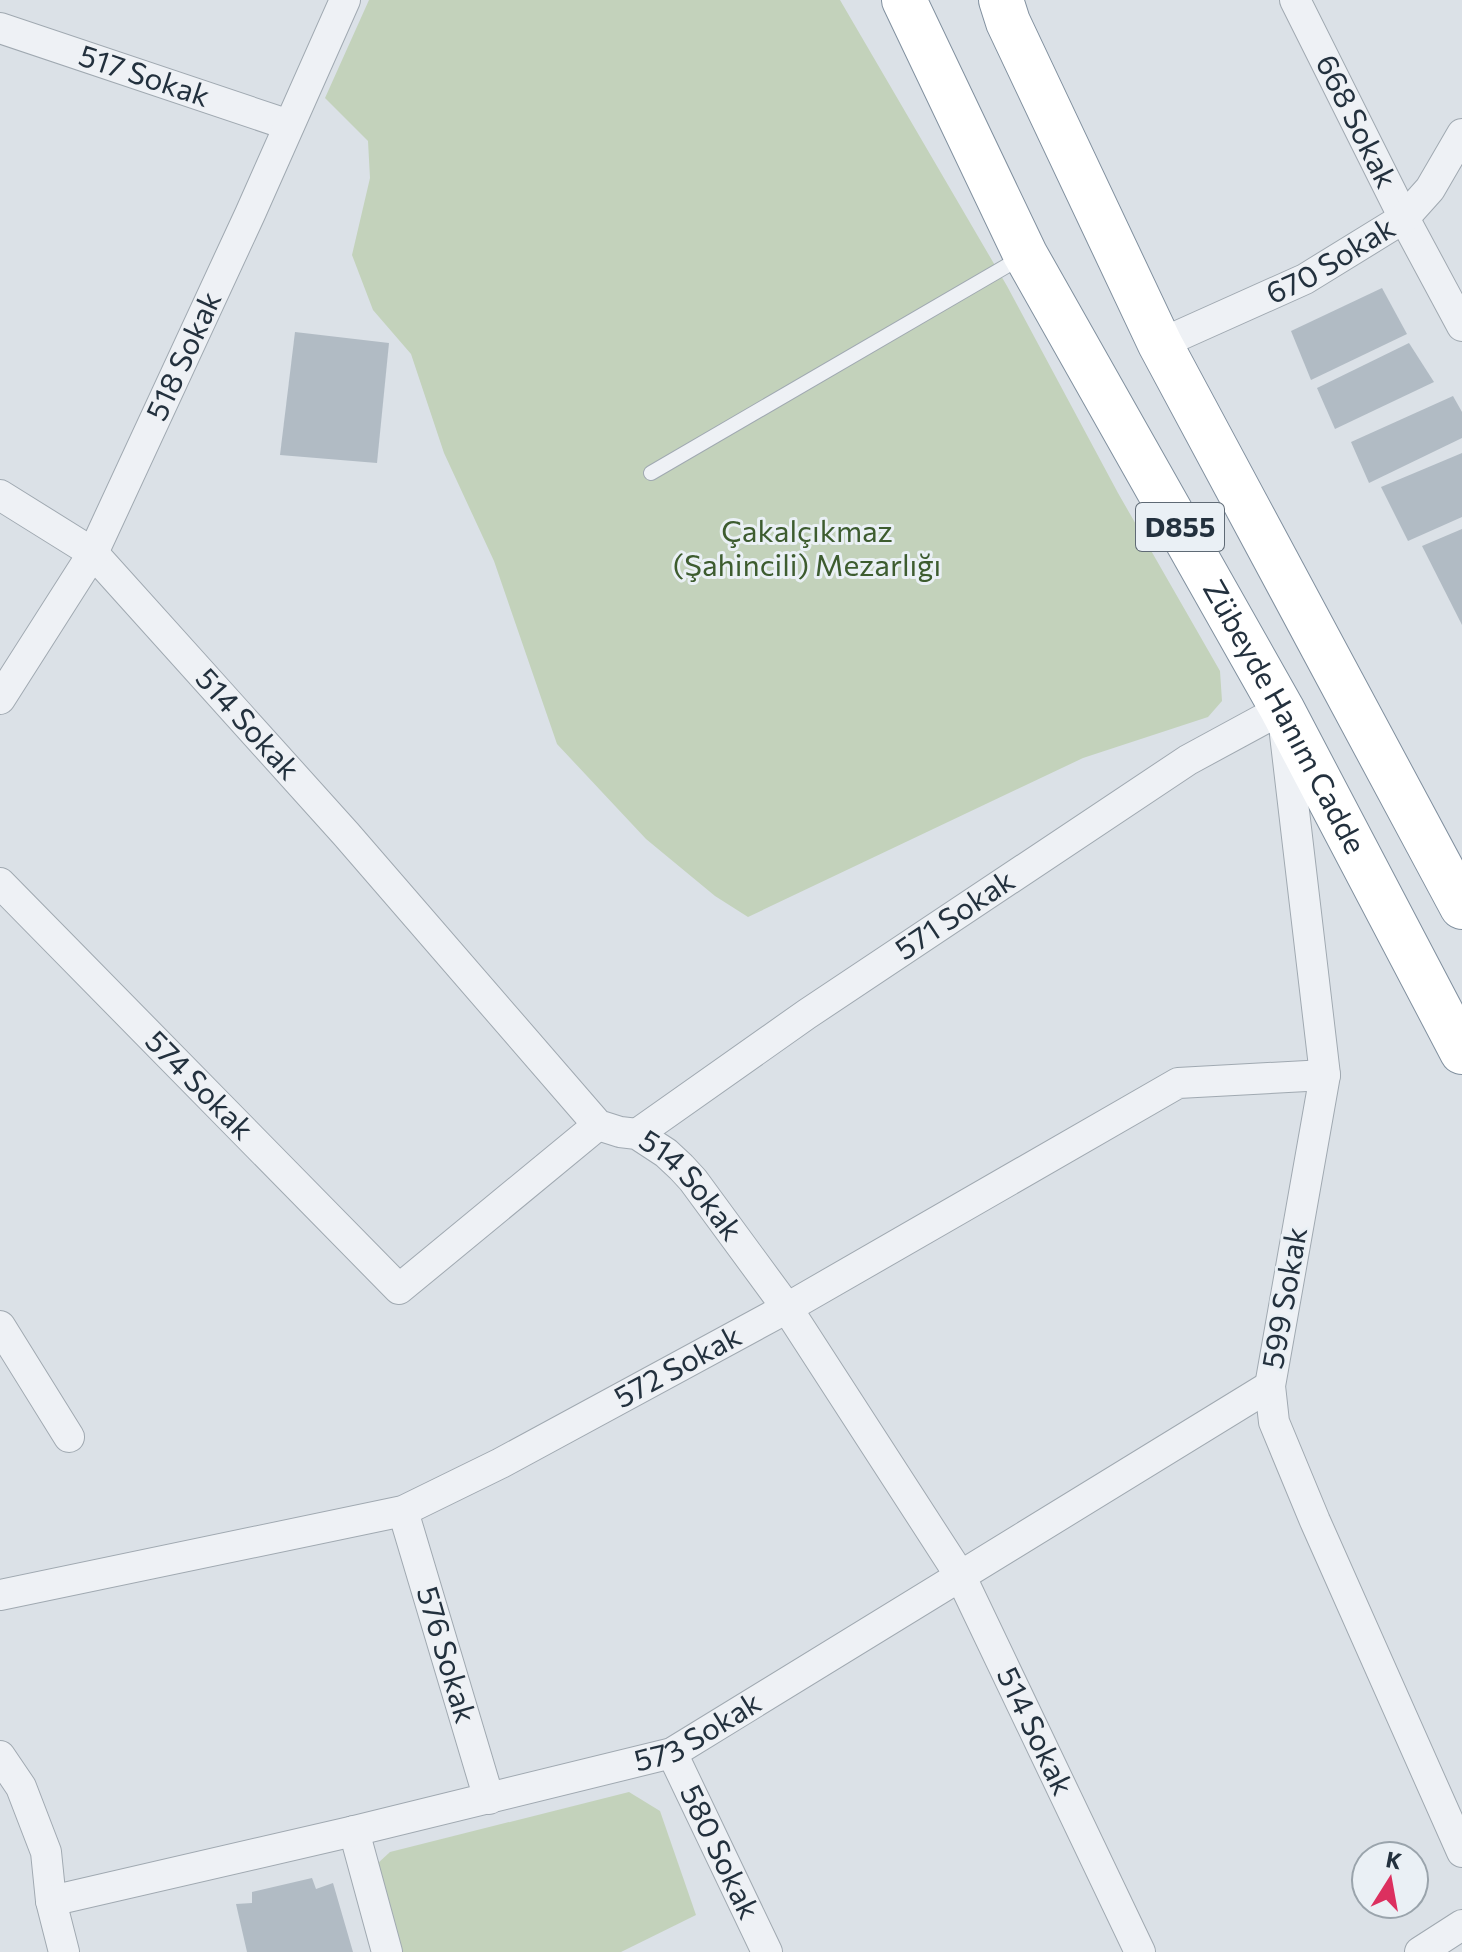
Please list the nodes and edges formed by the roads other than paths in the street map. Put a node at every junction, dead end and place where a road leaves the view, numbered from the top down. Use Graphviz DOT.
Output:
graph roads {
  1 [pos="345,0"];
  2 [pos="904,0"];
  3 [pos="1001,0"];
  4 [pos="1295,0"];
  5 [pos="0,28"];
  6 [pos="289,125"];
  7 [pos="1462,134"];
  8 [pos="1404,218"];
  9 [pos="1025,254"];
  10 [pos="1462,326"];
  11 [pos="1160,344"];
  12 [pos="651,473"];
  13 [pos="0,495"];
  14 [pos="93,553"];
  15 [pos="0,699"];
  16 [pos="1282,709"];
  17 [pos="0,883"];
  18 [pos="1462,907"];
  19 [pos="1462,1052"];
  20 [pos="1325,1075"];
  21 [pos="598,1125"];
  22 [pos="637,1134"];
  23 [pos="787,1308"];
  24 [pos="0,1326"];
  25 [pos="1270,1386"];
  26 [pos="69,1437"];
  27 [pos="403,1511"];
  28 [pos="961,1577"];
  29 [pos="0,1595"];
  30 [pos="672,1753"];
  31 [pos="0,1756"];
  32 [pos="489,1799"];
  33 [pos="354,1831"];
  34 [pos="1462,1852"];
  35 [pos="51,1901"];
  36 [pos="1462,1925"];
  37 [pos="64,1952"];
  38 [pos="387,1952"];
  39 [pos="767,1952"];
  40 [pos="1140,1952"];
  41 [pos="1420,1952"];
  1 -- 6 [label="street, 518 Sokak"];
  2 -- 9 [label="highway, Zübeyde Hanım Cadde / D855"];
  3 -- 11 [label="highway, D855"];
  4 -- 8 [label="street, 668 Sokak"];
  5 -- 6 [label="street, 517 Sokak"];
  6 -- 14 [label="street, 518 Sokak"];
  7 -- 8 [label="street, 670 Sokak"];
  8 -- 10 [label="street, 668 Sokak"];
  8 -- 11 [label="street, 670 Sokak"];
  9 -- 12 [label="lane"];
  9 -- 16 [label="highway, Zübeyde Hanım Cadde / D855"];
  11 -- 18 [label="highway, D855"];
  13 -- 14 [label="street, 514 Sokak"];
  14 -- 15 [label="street, 518 Sokak"];
  14 -- 21 [label="street, 514 Sokak"];
  16 -- 19 [label="highway, Zübeyde Hanım Cadde / D855"];
  16 -- 20 [label="street, 599 Sokak"];
  16 -- 22 [label="street, 571 Sokak"];
  17 -- 21 [label="street, 574 Sokak"];
  20 -- 23 [label="street, 572 Sokak"];
  20 -- 25 [label="street, 599 Sokak"];
  21 -- 22 [label="street, 514 Sokak"];
  22 -- 23 [label="street, 514 Sokak"];
  23 -- 27 [label="street, 572 Sokak"];
  23 -- 28 [label="street, 514 Sokak"];
  24 -- 26 [label="street"];
  25 -- 28 [label="street, 573 Sokak"];
  25 -- 34 [label="street, 599 Sokak"];
  27 -- 29 [label="street, 572 Sokak"];
  27 -- 32 [label="street, 576 Sokak"];
  28 -- 30 [label="street, 573 Sokak"];
  28 -- 40 [label="street, 514 Sokak"];
  30 -- 32 [label="street, 573 Sokak"];
  30 -- 39 [label="street, 580 Sokak"];
  31 -- 35 [label="street"];
  32 -- 33 [label="street, 573 Sokak"];
  33 -- 35 [label="street, 573 Sokak"];
  33 -- 38 [label="street"];
  35 -- 37 [label="street"];
  36 -- 41 [label="street"];
}
